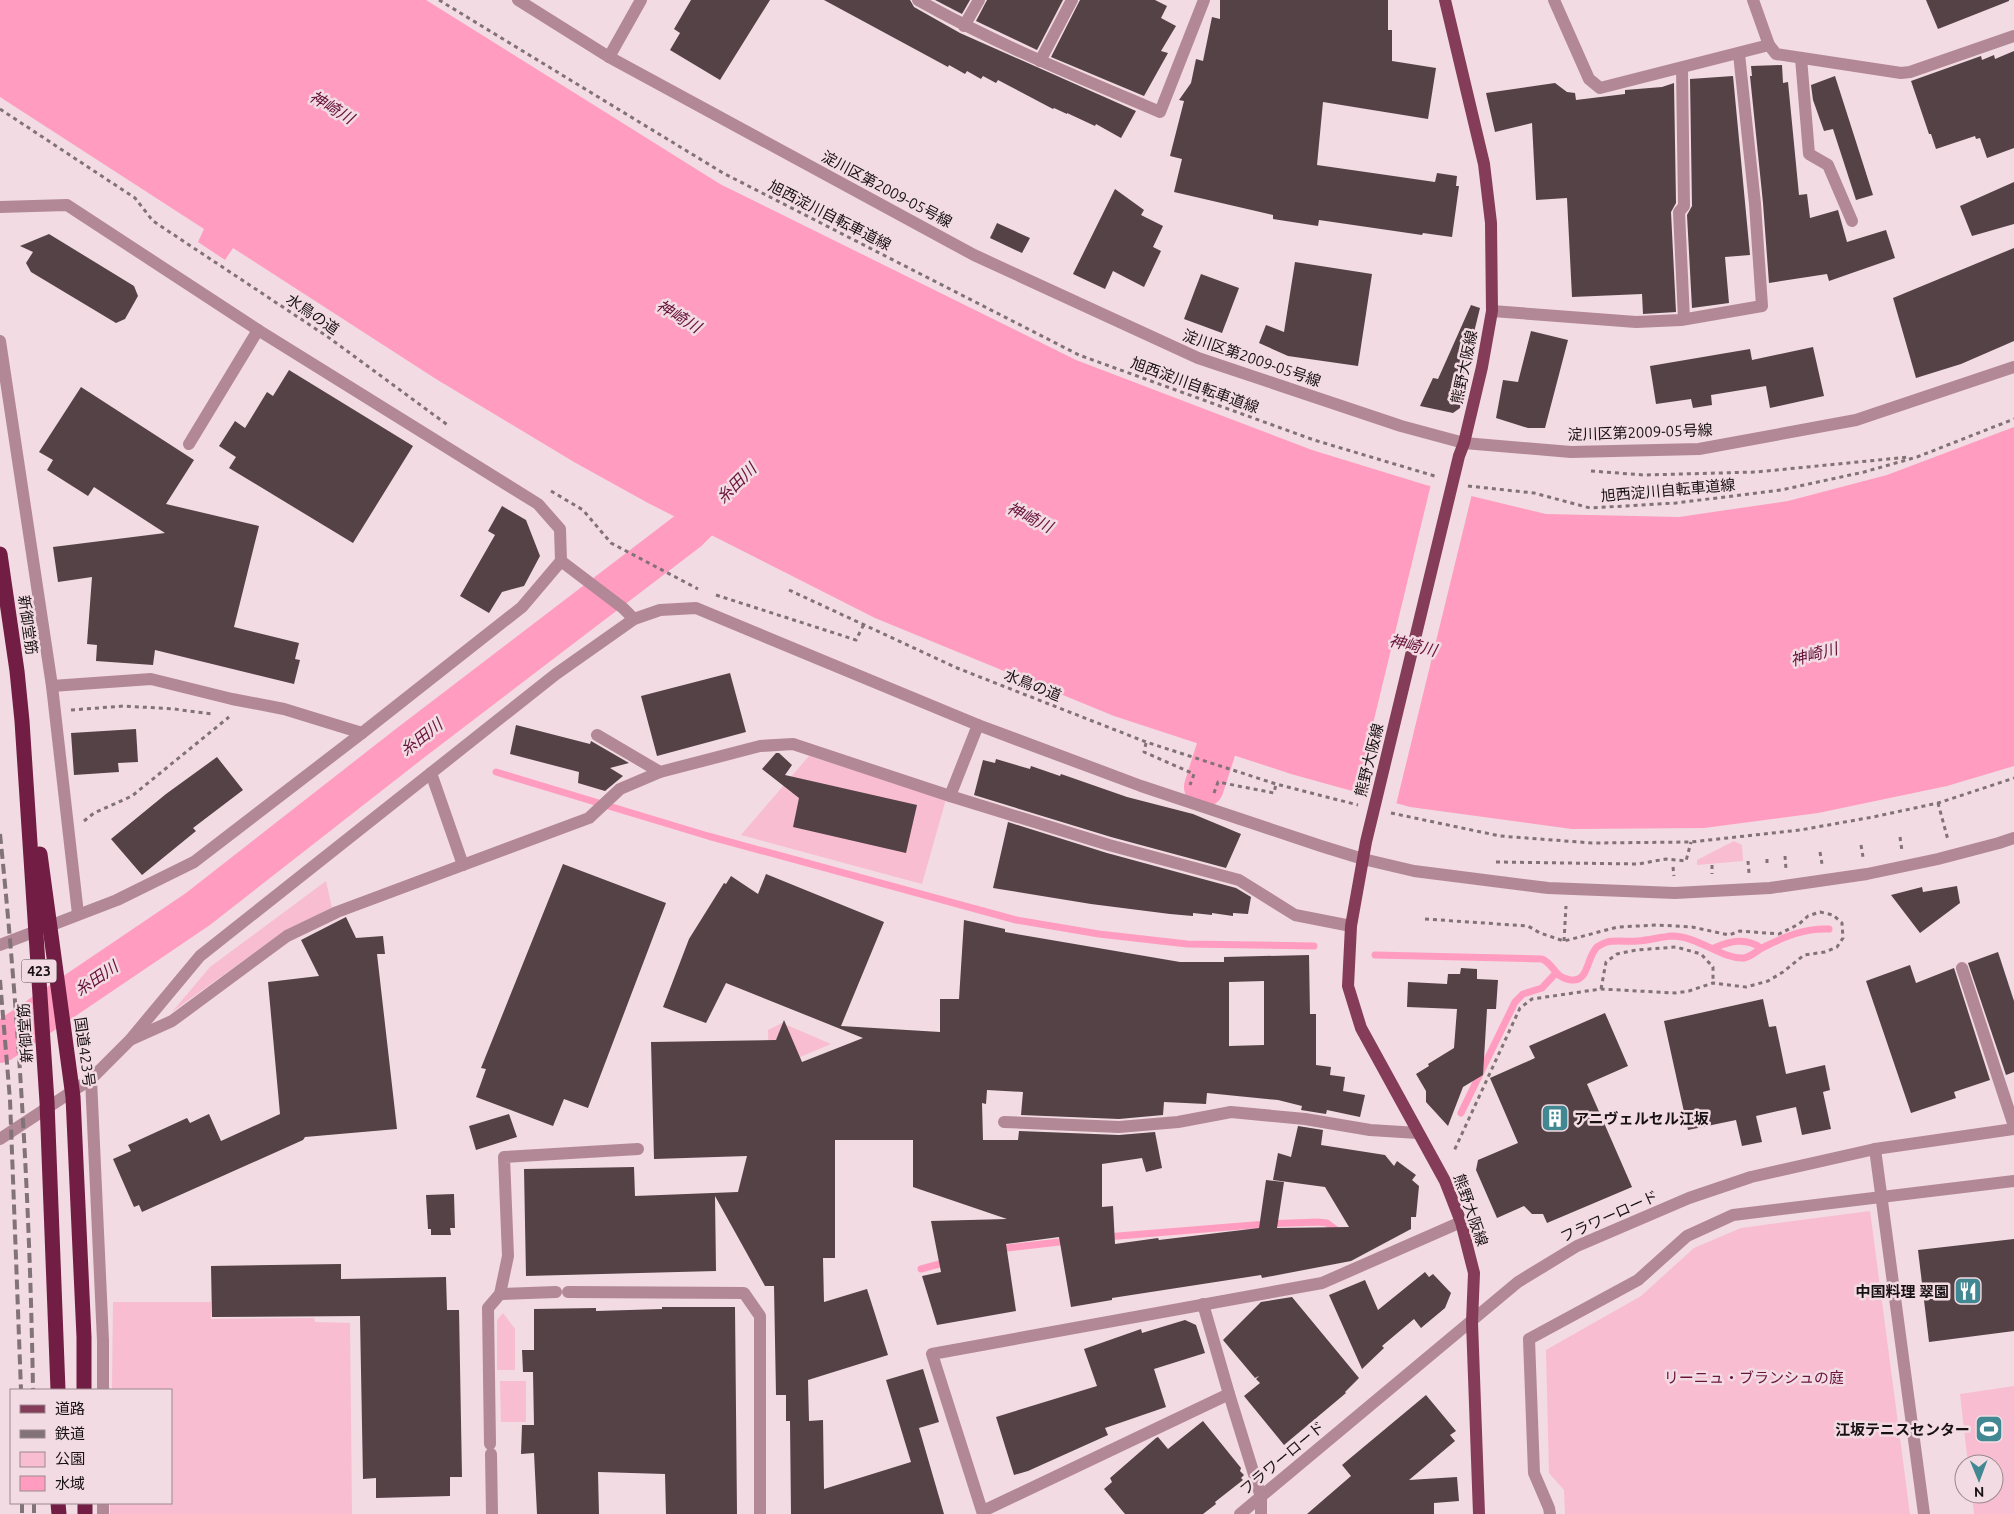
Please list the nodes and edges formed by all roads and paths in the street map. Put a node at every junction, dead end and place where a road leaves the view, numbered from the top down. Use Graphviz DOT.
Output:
graph roads {
  1 [pos="439,0"];
  2 [pos="518,0"];
  3 [pos="641,0"];
  4 [pos="918,0"];
  5 [pos="979,0"];
  6 [pos="1072,0"];
  7 [pos="1204,0"];
  8 [pos="1445,0"];
  9 [pos="1554,0"];
  10 [pos="1753,0"];
  11 [pos="964,26"];
  12 [pos="2014,36"];
  13 [pos="1769,45"];
  14 [pos="1740,54"];
  15 [pos="609,57"];
  16 [pos="1801,58"];
  17 [pos="1040,61"];
  18 [pos="1682,68"];
  19 [pos="0,109"];
  20 [pos="0,206"];
  21 [pos="1852,221"];
  22 [pos="1492,310"];
  23 [pos="1684,319"];
  24 [pos="258,330"];
  25 [pos="0,341"];
  26 [pos="2014,367"];
  27 [pos="2014,419"];
  28 [pos="452,428"];
  29 [pos="189,444"];
  30 [pos="1464,444"];
  31 [pos="1447,480"];
  32 [pos="1466,486"];
  33 [pos="546,488"];
  34 [pos="0,554"];
  35 [pos="561,560"];
  36 [pos="789,590"];
  37 [pos="634,619"];
  38 [pos="864,624"];
  39 [pos="52,686"];
  40 [pos="55,711"];
  41 [pos="219,715"];
  42 [pos="224,716"];
  43 [pos="229,717"];
  44 [pos="238,719"];
  45 [pos="22,721"];
  46 [pos="978,725"];
  47 [pos="362,733"];
  48 [pos="598,735"];
  49 [pos="1146,742"];
  50 [pos="660,772"];
  51 [pos="431,773"];
  52 [pos="1194,774"];
  53 [pos="2014,778"];
  54 [pos="1218,782"];
  55 [pos="1276,784"];
  56 [pos="950,796"];
  57 [pos="1938,802"];
  58 [pos="1361,806"];
  59 [pos="1389,813"];
  60 [pos="1945,828"];
  61 [pos="69,832"];
  62 [pos="1900,837"];
  63 [pos="2014,838"];
  64 [pos="1691,842"];
  65 [pos="1861,845"];
  66 [pos="1902,851"];
  67 [pos="1820,852"];
  68 [pos="1767,858"];
  69 [pos="1363,859"];
  70 [pos="1864,859"];
  71 [pos="1494,862"];
  72 [pos="463,865"];
  73 [pos="1712,865"];
  74 [pos="1768,866"];
  75 [pos="1822,866"];
  76 [pos="1673,867"];
  77 [pos="1712,877"];
  78 [pos="1674,878"];
  79 [pos="1566,905"];
  80 [pos="78,914"];
  81 [pos="1425,919"];
  82 [pos="1351,926"];
  83 [pos="1564,941"];
  84 [pos="0,945"];
  85 [pos="1962,968"];
  86 [pos="1713,983"];
  87 [pos="1601,989"];
  88 [pos="130,1040"];
  89 [pos="91,1078"];
  90 [pos="1004,1122"];
  91 [pos="2014,1127"];
  92 [pos="1418,1133"];
  93 [pos="0,1139"];
  94 [pos="1875,1149"];
  95 [pos="638,1150"];
  96 [pos="1454,1151"];
  97 [pos="2014,1182"];
  98 [pos="1881,1198"];
  99 [pos="1461,1222"];
  100 [pos="500,1294"];
  101 [pos="1203,1304"];
  102 [pos="1472,1322"];
  103 [pos="58,1389"];
  104 [pos="84,1389"];
  105 [pos="103,1389"];
  106 [pos="1228,1394"];
  107 [pos="1261,1497"];
  108 [pos="983,1513"];
  109 [pos="492,1514"];
  110 [pos="760,1514"];
  111 [pos="1240,1514"];
  112 [pos="1261,1514"];
  113 [pos="1479,1514"];
  114 [pos="1550,1514"];
  115 [pos="1924,1514"];
  1 -- 31 [label="path, 旭西淀川自転車道線"];
  2 -- 15 [label="street, 淀川区第2009-05号線"];
  3 -- 15 [label="street"];
  4 -- 11 [label="street"];
  5 -- 11 [label="street"];
  6 -- 17 [label="street"];
  7 -- 17 [label="street"];
  8 -- 22 [label="main road, 熊野大阪線"];
  9 -- 18 [label="street"];
  10 -- 13 [label="street"];
  11 -- 17 [label="street"];
  12 -- 16 [label="street"];
  13 -- 14 [label="street"];
  13 -- 16 [label="street"];
  14 -- 18 [label="street"];
  14 -- 23 [label="street"];
  15 -- 30 [label="street, 淀川区第2009-05号線"];
  16 -- 21 [label="street"];
  18 -- 23 [label="street"];
  19 -- 28 [label="path, 水鳥の道"];
  20 -- 24 [label="street"];
  22 -- 23 [label="street"];
  22 -- 30 [label="main road, 熊野大阪線"];
  24 -- 29 [label="street"];
  24 -- 35 [label="street"];
  25 -- 39 [label="street"];
  26 -- 30 [label="street, 淀川区第2009-05号線"];
  27 -- 32 [label="path, 旭西淀川自転車道線"];
  30 -- 69 [label="main road, 熊野大阪線"];
  33 -- 38 [label="path"];
  34 -- 45 [label="highway, 新御堂筋 / 423"];
  35 -- 37 [label="street"];
  35 -- 47 [label="street"];
  36 -- 38 [label="path, 水鳥の道"];
  37 -- 46 [label="street"];
  37 -- 51 [label="street"];
  38 -- 49 [label="path, 水鳥の道"];
  39 -- 40 [label="street"];
  39 -- 47 [label="street"];
  40 -- 41 [label="path"];
  40 -- 61 [label="street"];
  42 -- 43 [label="path"];
  43 -- 44 [label="path"];
  43 -- 61 [label="path"];
  45 -- 103 [label="highway, 新御堂筋 / 423"];
  45 -- 104 [label="highway, 国道423号 / 423"];
  46 -- 56 [label="street"];
  46 -- 69 [label="street"];
  47 -- 80 [label="street"];
  48 -- 50 [label="street"];
  49 -- 52 [label="path"];
  49 -- 55 [label="path, 水鳥の道"];
  50 -- 56 [label="street"];
  50 -- 72 [label="street"];
  51 -- 72 [label="street"];
  51 -- 88 [label="street"];
  53 -- 57 [label="path"];
  54 -- 55 [label="path"];
  55 -- 58 [label="path, 水鳥の道"];
  56 -- 82 [label="street"];
  57 -- 60 [label="path"];
  57 -- 64 [label="path"];
  59 -- 64 [label="path"];
  61 -- 80 [label="street"];
  62 -- 66 [label="path"];
  63 -- 69 [label="street"];
  64 -- 71 [label="path"];
  65 -- 70 [label="path"];
  67 -- 75 [label="path"];
  68 -- 74 [label="path"];
  69 -- 82 [label="main road, 熊野大阪線"];
  72 -- 88 [label="street"];
  73 -- 77 [label="path"];
  76 -- 78 [label="path"];
  79 -- 83 [label="path"];
  80 -- 84 [label="street"];
  81 -- 83 [label="path"];
  82 -- 92 [label="main road, 熊野大阪線"];
  83 -- 86 [label="path"];
  85 -- 91 [label="street"];
  86 -- 87 [label="path"];
  86 -- 87 [label="path"];
  87 -- 96 [label="path"];
  88 -- 89 [label="street"];
  89 -- 93 [label="street"];
  89 -- 105 [label="street"];
  90 -- 92 [label="street"];
  91 -- 94 [label="street, フラワーロード"];
  92 -- 99 [label="main road, 熊野大阪線"];
  94 -- 98 [label="street"];
  94 -- 102 [label="street, フラワーロード"];
  95 -- 100 [label="street"];
  97 -- 98 [label="street"];
  98 -- 114 [label="street"];
  98 -- 115 [label="street"];
  99 -- 101 [label="street"];
  99 -- 102 [label="main road, 熊野大阪線"];
  100 -- 109 [label="street"];
  100 -- 110 [label="street"];
  101 -- 106 [label="street"];
  101 -- 108 [label="street"];
  102 -- 107 [label="street, フラワーロード"];
  102 -- 113 [label="main road, 熊野大阪線"];
  106 -- 107 [label="street"];
  106 -- 108 [label="street"];
  107 -- 111 [label="street, フラワーロード"];
  107 -- 112 [label="street"];
}
